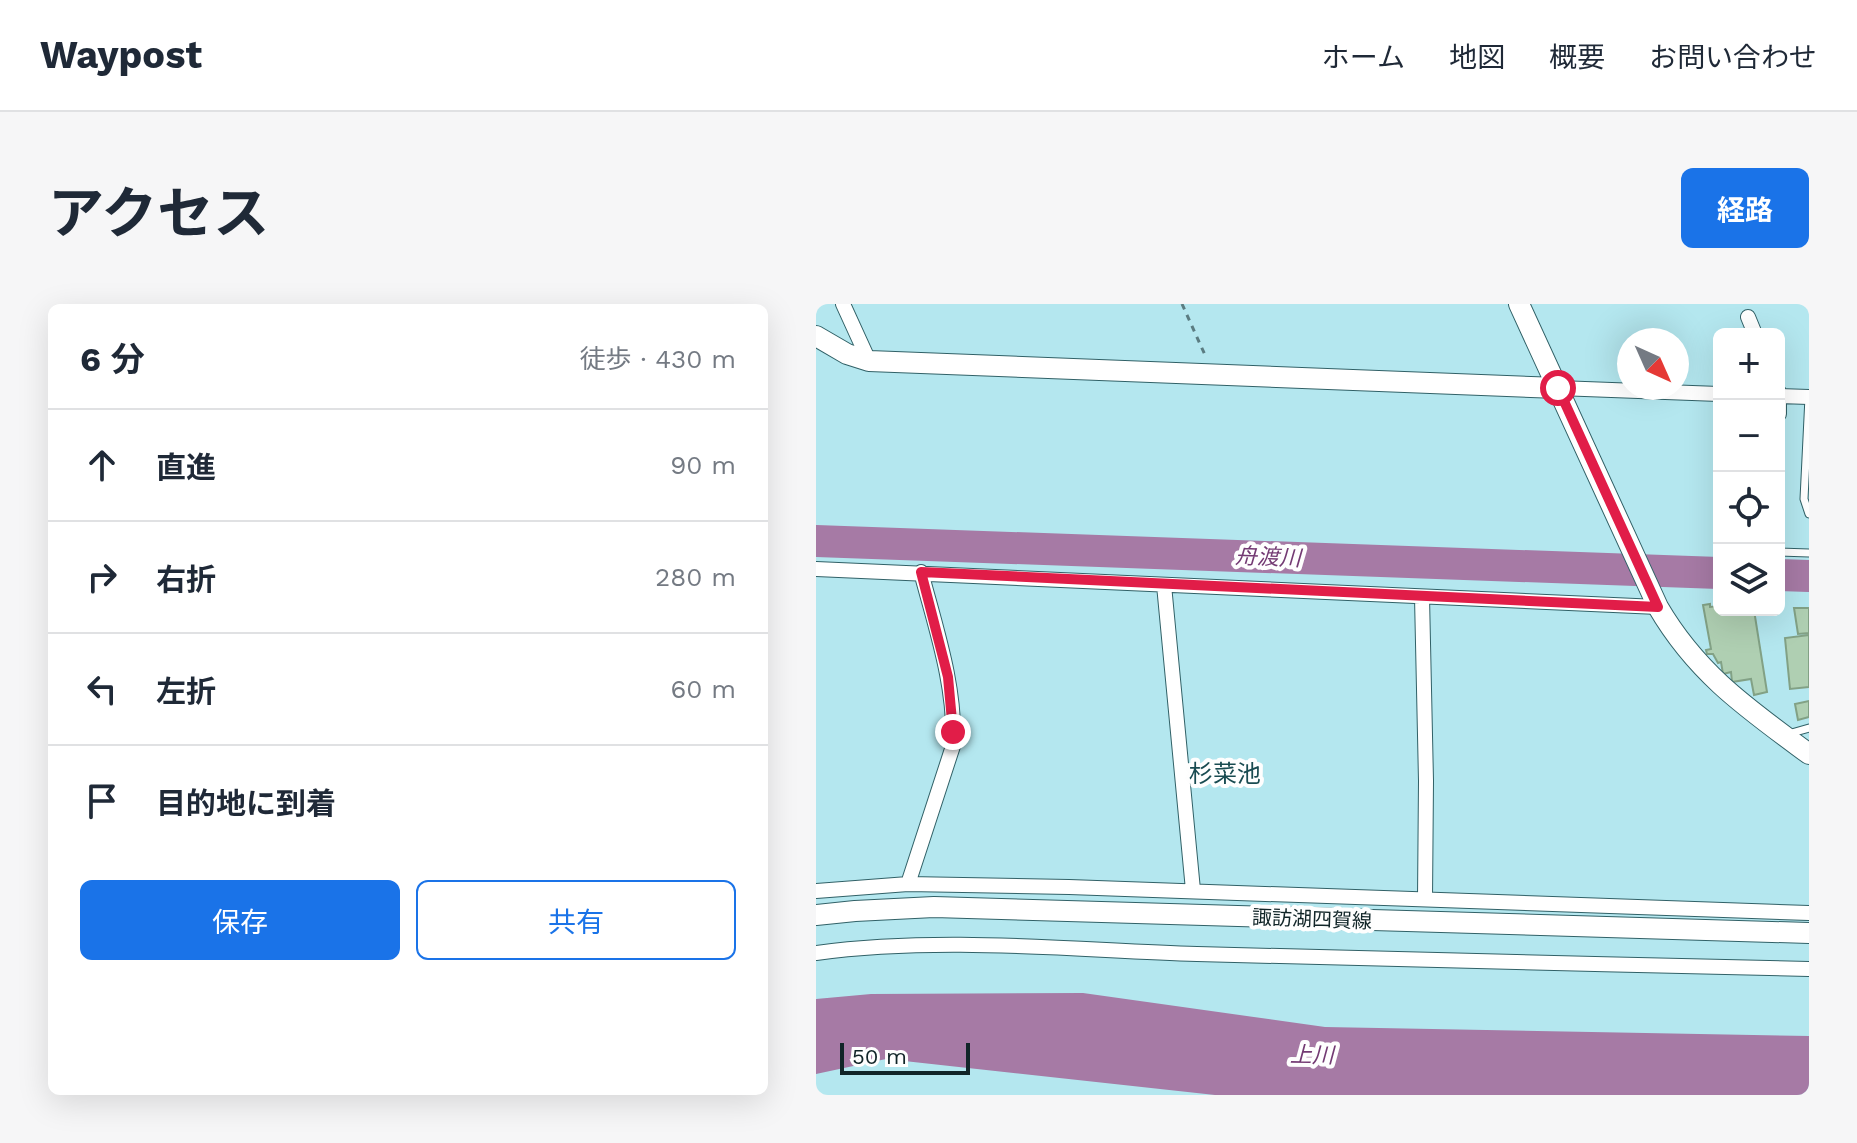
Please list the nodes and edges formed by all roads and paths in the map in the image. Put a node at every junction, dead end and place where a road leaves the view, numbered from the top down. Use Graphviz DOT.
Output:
graph roads {
  1 [pos="843,304"];
  2 [pos="1182,304"];
  3 [pos="1519,304"];
  4 [pos="1748,317"];
  5 [pos="1753,328"];
  6 [pos="816,336"];
  7 [pos="869,361"];
  8 [pos="1215,376"];
  9 [pos="1558,388"];
  10 [pos="1713,394"];
  11 [pos="1785,395"];
  12 [pos="1809,397"];
  13 [pos="1809,514"];
  14 [pos="1785,552"];
  15 [pos="1809,553"];
  16 [pos="816,569"];
  17 [pos="921,572"];
  18 [pos="1164,585"];
  19 [pos="1422,597"];
  20 [pos="1656,601"];
  21 [pos="1809,728"];
  22 [pos="1784,736"];
  23 [pos="1809,754"];
  24 [pos="908,884"];
  25 [pos="1193,890"];
  26 [pos="816,891"];
  27 [pos="1425,898"];
  28 [pos="1809,913"];
  29 [pos="816,915"];
  30 [pos="1809,933"];
  31 [pos="816,953"];
  32 [pos="1809,969"];
  1 -- 7 [label="street"];
  2 -- 8 [label="path"];
  3 -- 9 [label="street"];
  4 -- 5 [label="street"];
  6 -- 7 [label="street"];
  7 -- 8 [label="street"];
  8 -- 9 [label="street"];
  9 -- 10 [label="street"];
  9 -- 20 [label="street"];
  11 -- 12 [label="street"];
  12 -- 13 [label="lane"];
  14 -- 15 [label="lane"];
  16 -- 17 [label="street"];
  17 -- 18 [label="street"];
  17 -- 24 [label="street"];
  18 -- 19 [label="street"];
  18 -- 25 [label="street"];
  19 -- 20 [label="street"];
  19 -- 27 [label="street"];
  20 -- 22 [label="street"];
  21 -- 22 [label="lane"];
  22 -- 23 [label="street"];
  24 -- 25 [label="street"];
  24 -- 26 [label="street"];
  25 -- 27 [label="street"];
  27 -- 28 [label="street"];
  29 -- 30 [label="street, 諏訪湖四賀線"];
  31 -- 32 [label="street"];
}
